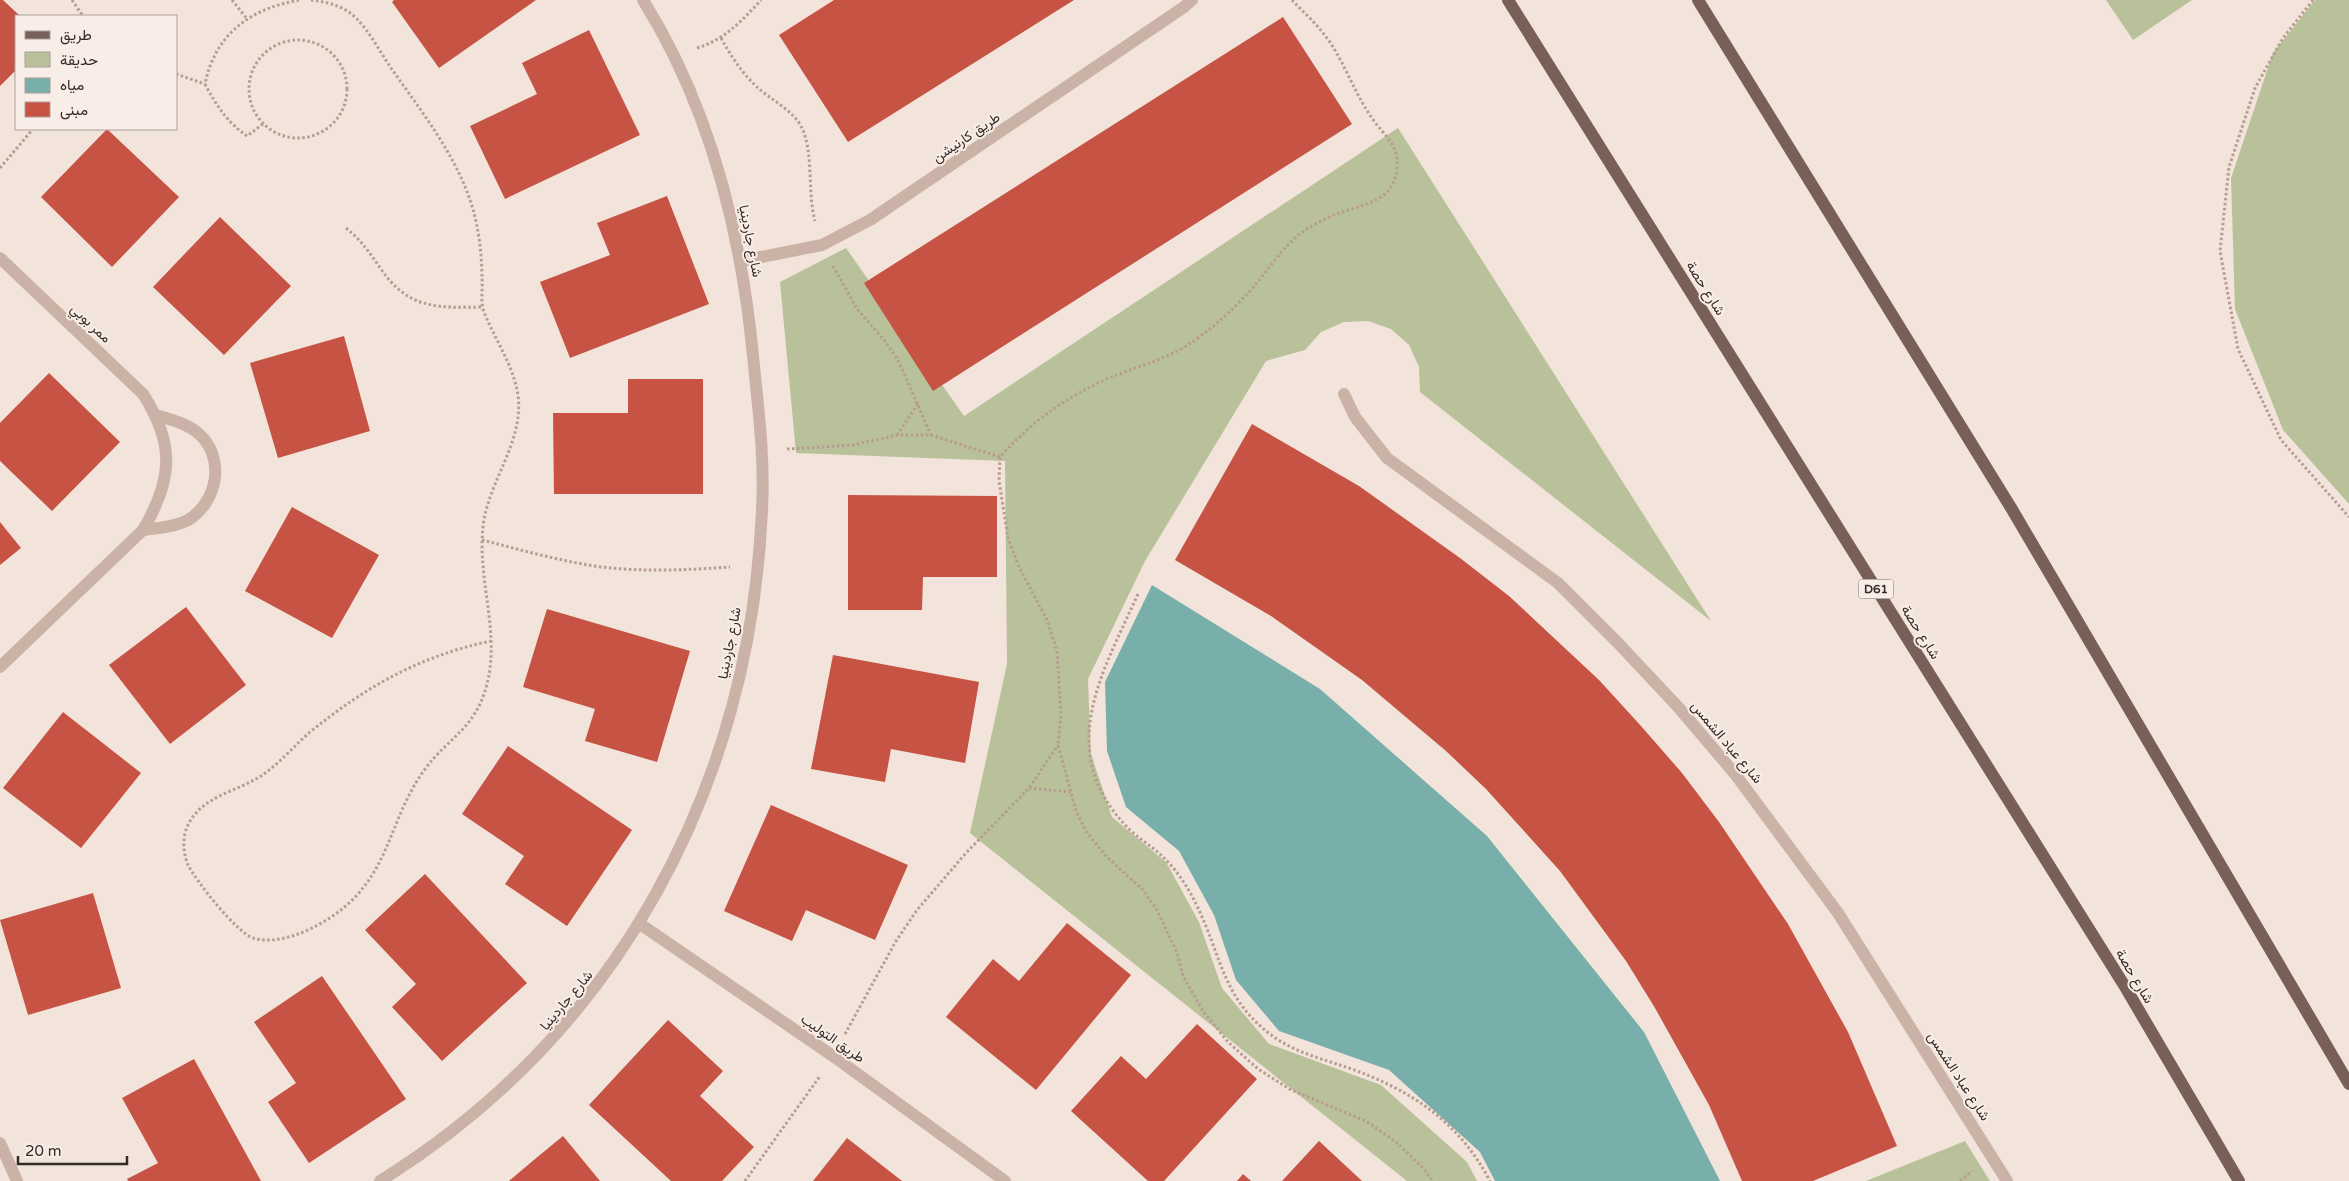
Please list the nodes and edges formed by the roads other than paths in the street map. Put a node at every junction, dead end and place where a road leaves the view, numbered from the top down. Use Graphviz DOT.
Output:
graph roads {
  1 [pos="643,0"];
  2 [pos="1192,0"];
  3 [pos="1508,0"];
  4 [pos="1698,0"];
  5 [pos="0,258"];
  6 [pos="741,261"];
  7 [pos="1344,394"];
  8 [pos="156,415"];
  9 [pos="143,530"];
  10 [pos="0,667"];
  11 [pos="640,924"];
  12 [pos="2349,1084"];
  13 [pos="0,1143"];
  14 [pos="17,1181"];
  15 [pos="380,1181"];
  16 [pos="1005,1181"];
  17 [pos="2007,1181"];
  18 [pos="2240,1181"];
  1 -- 6 [label="street, شارع جاردينيا"];
  2 -- 6 [label="street, طريق كارنيشن"];
  3 -- 18 [label="main road, شارع حصة / D61"];
  4 -- 12 [label="main road"];
  5 -- 8 [label="street, ممر بوبي"];
  6 -- 11 [label="street, شارع جاردينيا"];
  7 -- 17 [label="street, شارع عباد الشمس"];
  8 -- 9 [label="street, ممر بوبي"];
  8 -- 9 [label="street"];
  9 -- 10 [label="street, ممر بوبي"];
  11 -- 15 [label="street, شارع جاردينيا"];
  11 -- 16 [label="street, طريق التوليب"];
  13 -- 14 [label="street"];
}
